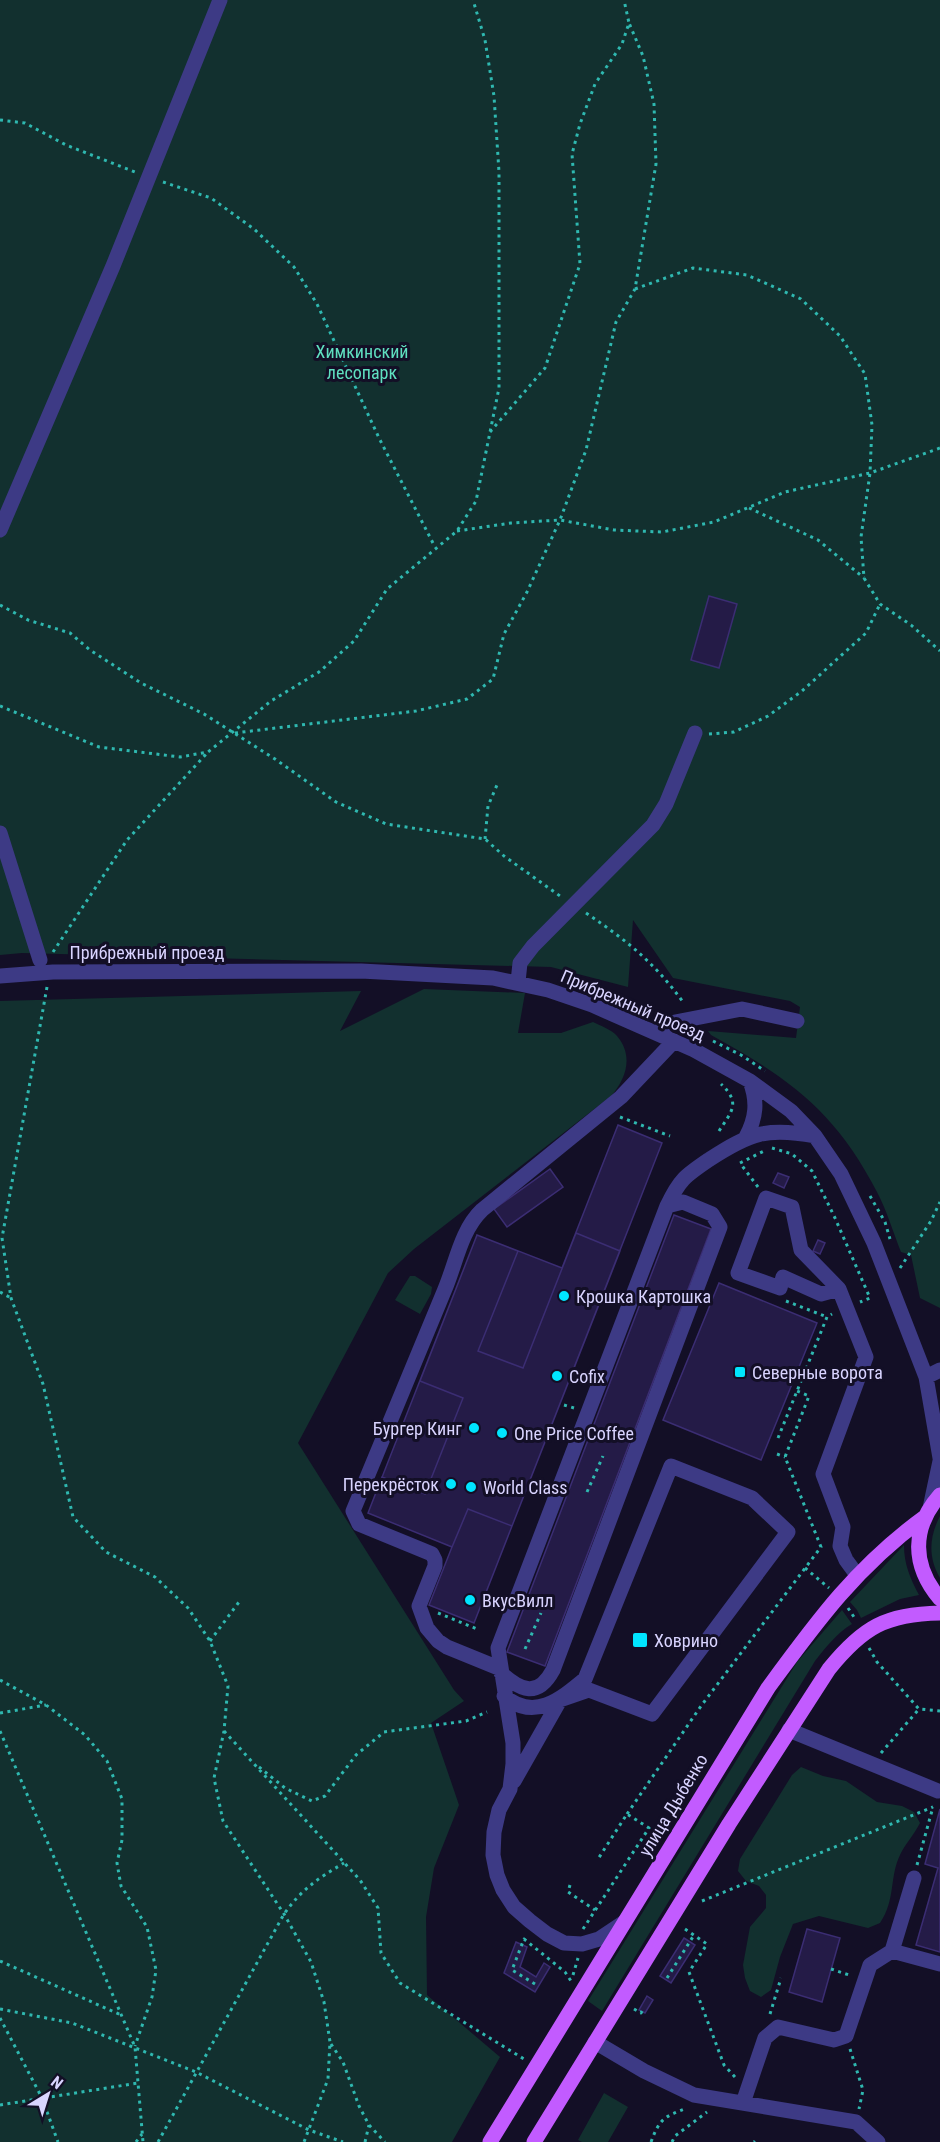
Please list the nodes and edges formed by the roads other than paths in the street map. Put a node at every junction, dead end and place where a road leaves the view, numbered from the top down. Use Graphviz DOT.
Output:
graph roads {
  1 [pos="220,0"];
  2 [pos="0,530"];
  3 [pos="696,733"];
  4 [pos="0,833"];
  5 [pos="45,959"];
  6 [pos="0,976"];
  7 [pos="518,982"];
  8 [pos="797,1021"];
  9 [pos="653,1031"];
  10 [pos="674,1041"];
  11 [pos="750,1081"];
  12 [pos="815,1136"];
  13 [pos="746,1137"];
  14 [pos="666,1206"];
  15 [pos="840,1289"];
  16 [pos="933,1373"];
  17 [pos="940,1396"];
  18 [pos="940,1460"];
  19 [pos="940,1496"];
  20 [pos="928,1512"];
  21 [pos="857,1575"];
  22 [pos="940,1599"];
  23 [pos="940,1613"];
  24 [pos="501,1671"];
  25 [pos="504,1696"];
  26 [pos="560,1700"];
  27 [pos="789,1730"];
  28 [pos="510,1789"];
  29 [pos="938,1791"];
  30 [pos="914,1878"];
  31 [pos="623,1923"];
  32 [pos="892,1951"];
  33 [pos="940,1964"];
  34 [pos="595,2042"];
  35 [pos="745,2097"];
  36 [pos="490,2142"];
  37 [pos="534,2142"];
  38 [pos="878,2142"];
  1 -- 2 [label="street"];
  3 -- 7 [label="street"];
  4 -- 5 [label="street"];
  6 -- 7 [label="street, Прибрежный проезд"];
  7 -- 9 [label="street, Прибрежный проезд"];
  8 -- 9 [label="street"];
  9 -- 10 [label="street, Прибрежный проезд"];
  10 -- 11 [label="street, Прибрежный проезд"];
  10 -- 24 [label="street"];
  11 -- 12 [label="street, Прибрежный проезд"];
  11 -- 13 [label="street"];
  12 -- 13 [label="street"];
  12 -- 16 [label="street, Прибрежный проезд"];
  13 -- 14 [label="street"];
  14 -- 24 [label="street"];
  14 -- 24 [label="street"];
  15 -- 15 [label="street"];
  15 -- 21 [label="street"];
  16 -- 17 [label="street, Прибрежный проезд"];
  16 -- 18 [label="street, Прибрежный проезд"];
  18 -- 20 [label="street, Прибрежный проезд"];
  19 -- 20 [label="main road"];
  20 -- 21 [label="main road, улица Дыбенко"];
  20 -- 22 [label="main road"];
  21 -- 31 [label="main road, улица Дыбенко"];
  23 -- 27 [label="main road"];
  24 -- 25 [label="street"];
  25 -- 26 [label="street"];
  25 -- 28 [label="street"];
  26 -- 26 [label="street"];
  26 -- 28 [label="street"];
  27 -- 29 [label="street"];
  27 -- 34 [label="main road"];
  28 -- 31 [label="street"];
  30 -- 32 [label="street"];
  31 -- 36 [label="main road, улица Дыбенко"];
  32 -- 33 [label="street"];
  32 -- 35 [label="street"];
  34 -- 35 [label="street"];
  34 -- 37 [label="main road"];
  35 -- 38 [label="street"];
}
